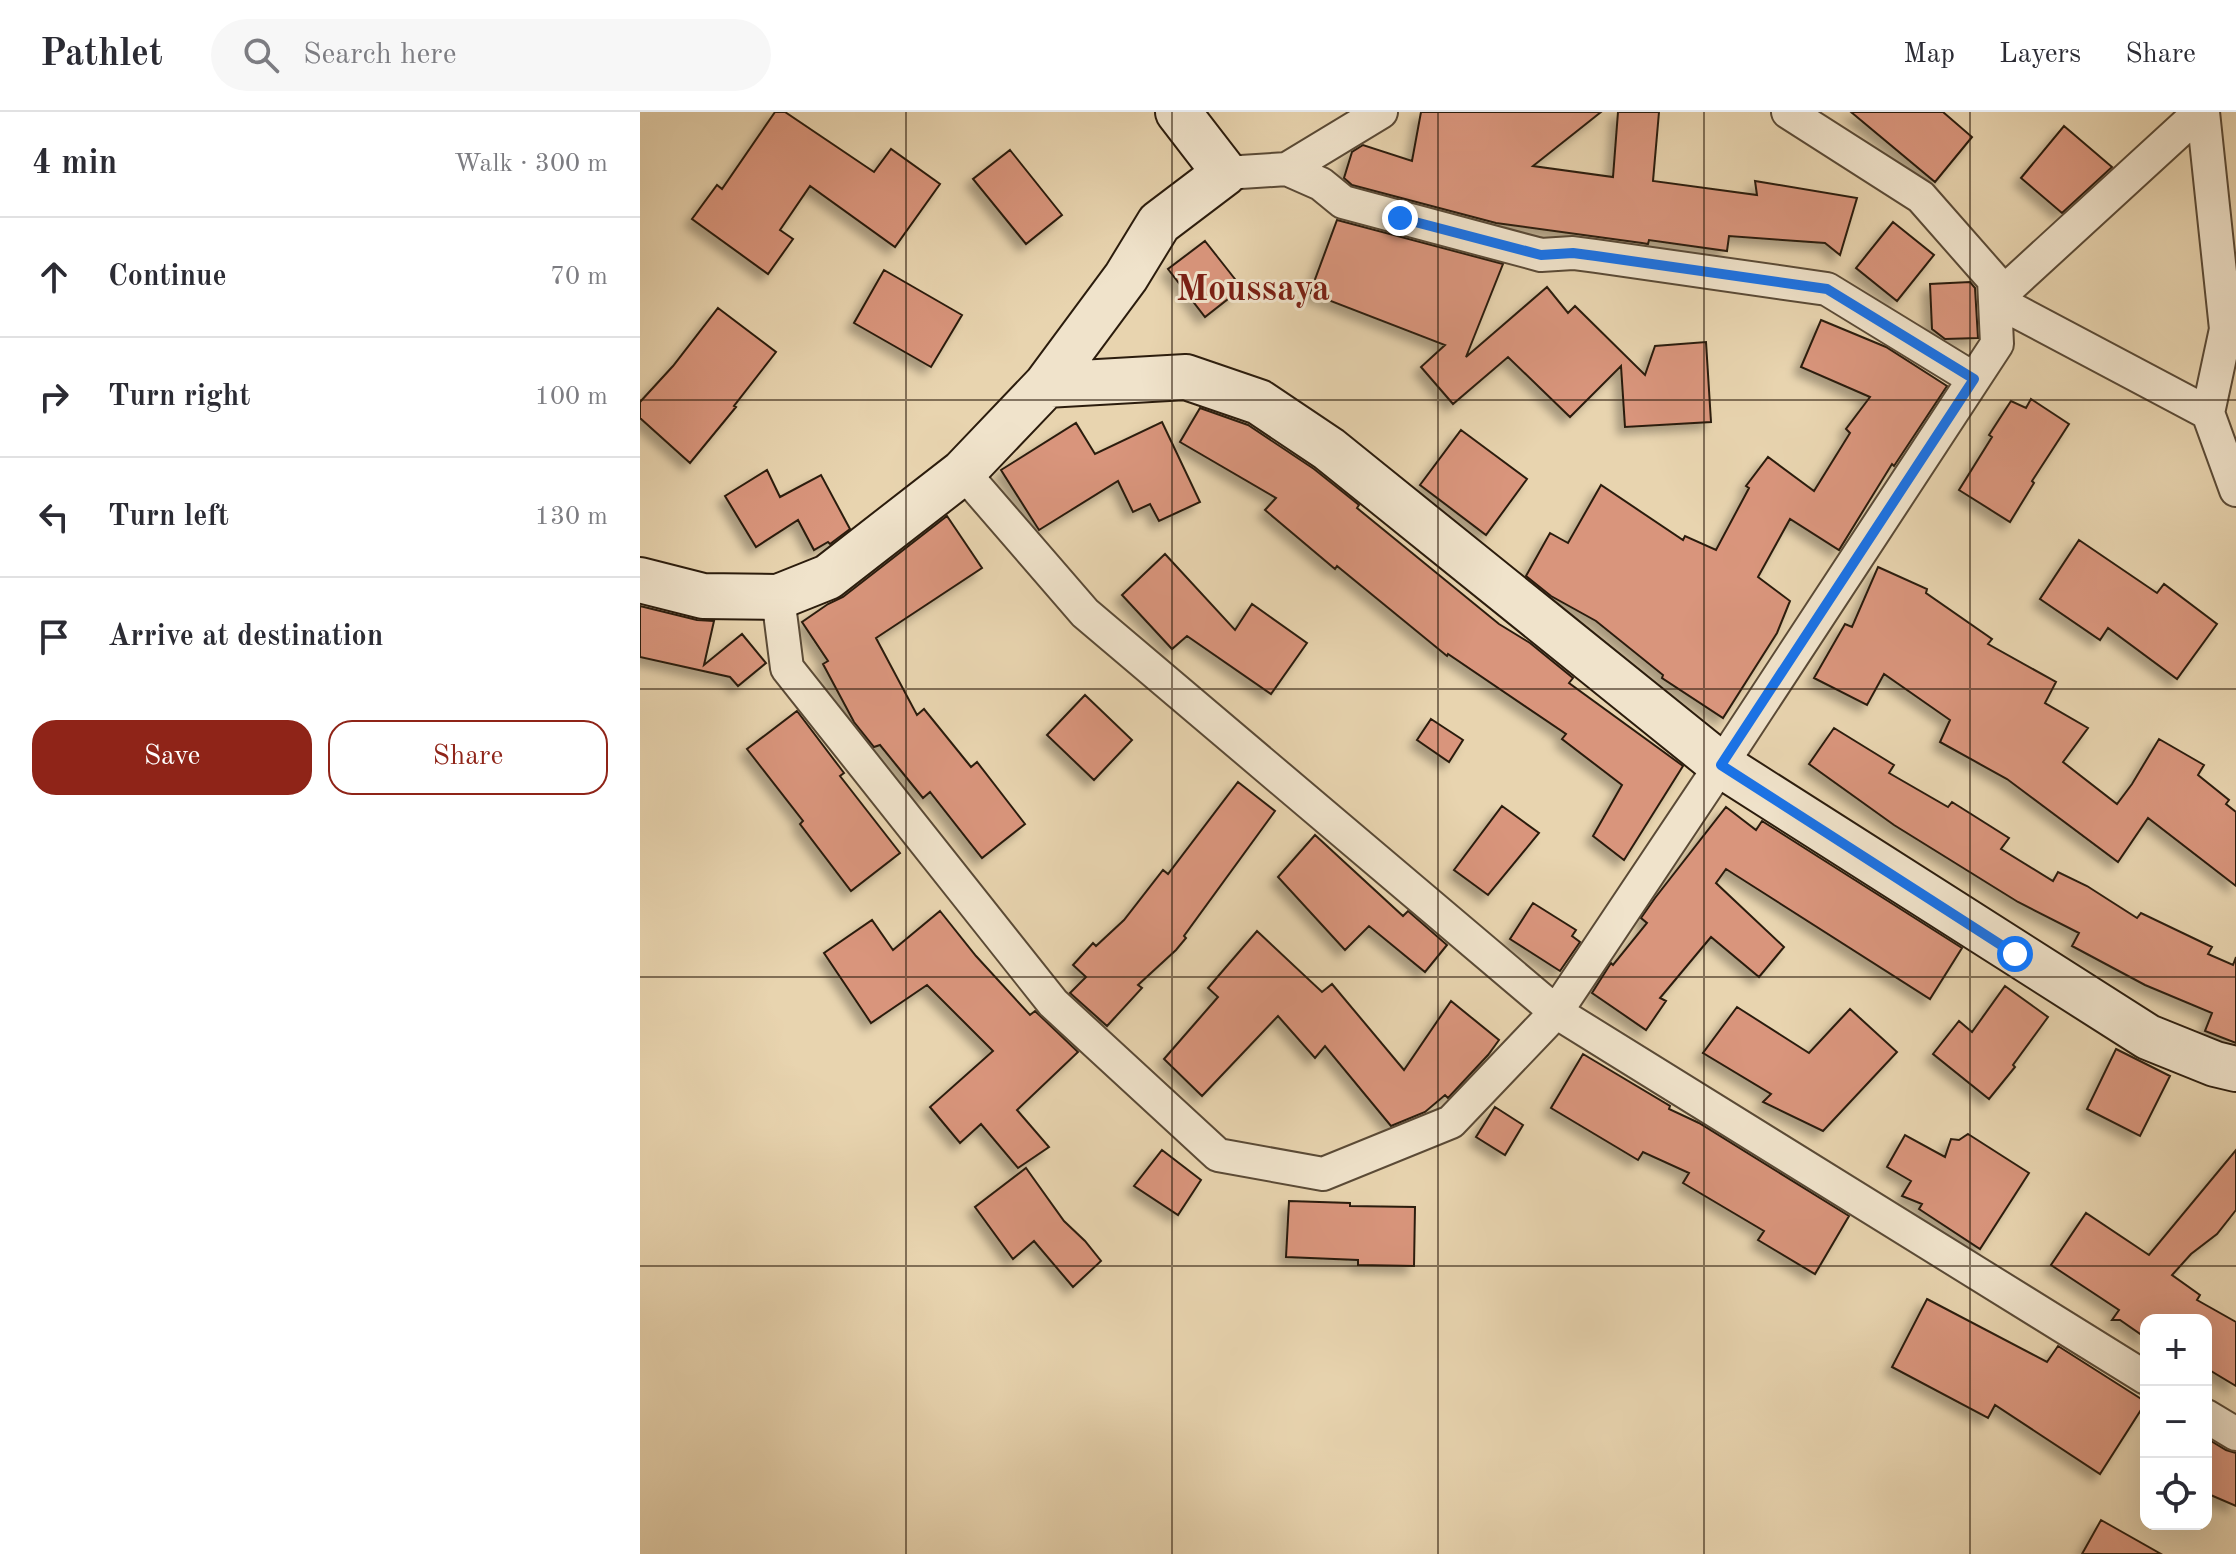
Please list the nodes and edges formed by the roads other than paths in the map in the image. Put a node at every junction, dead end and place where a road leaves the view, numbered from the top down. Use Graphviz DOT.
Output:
graph roads {
  1 [pos="1178,112"];
  2 [pos="1788,112"];
  3 [pos="2202,112"];
  4 [pos="1377,113"];
  5 [pos="1287,169"];
  6 [pos="1225,173"];
  7 [pos="1995,300"];
  8 [pos="1974,379"];
  9 [pos="1046,385"];
  10 [pos="2208,413"];
  11 [pos="963,472"];
  12 [pos="2236,490"];
  13 [pos="640,580"];
  14 [pos="778,597"];
  15 [pos="1721,765"];
  16 [pos="1556,1012"];
  17 [pos="2229,1078"];
  18 [pos="2140,1374"];
  19 [pos="2212,1420"];
  20 [pos="2236,1434"];
  1 -- 6 [label="main road"];
  2 -- 7 [label="street"];
  3 -- 7 [label="street"];
  3 -- 10 [label="street"];
  4 -- 5 [label="street"];
  5 -- 6 [label="street"];
  5 -- 8 [label="street"];
  6 -- 9 [label="main road"];
  7 -- 8 [label="street"];
  7 -- 10 [label="street"];
  8 -- 15 [label="street"];
  9 -- 11 [label="main road"];
  9 -- 15 [label="main road"];
  10 -- 12 [label="street"];
  11 -- 14 [label="main road"];
  11 -- 16 [label="street"];
  13 -- 14 [label="main road"];
  14 -- 16 [label="street"];
  15 -- 16 [label="street"];
  15 -- 17 [label="main road"];
  16 -- 18 [label="street"];
  19 -- 20 [label="street"];
}
